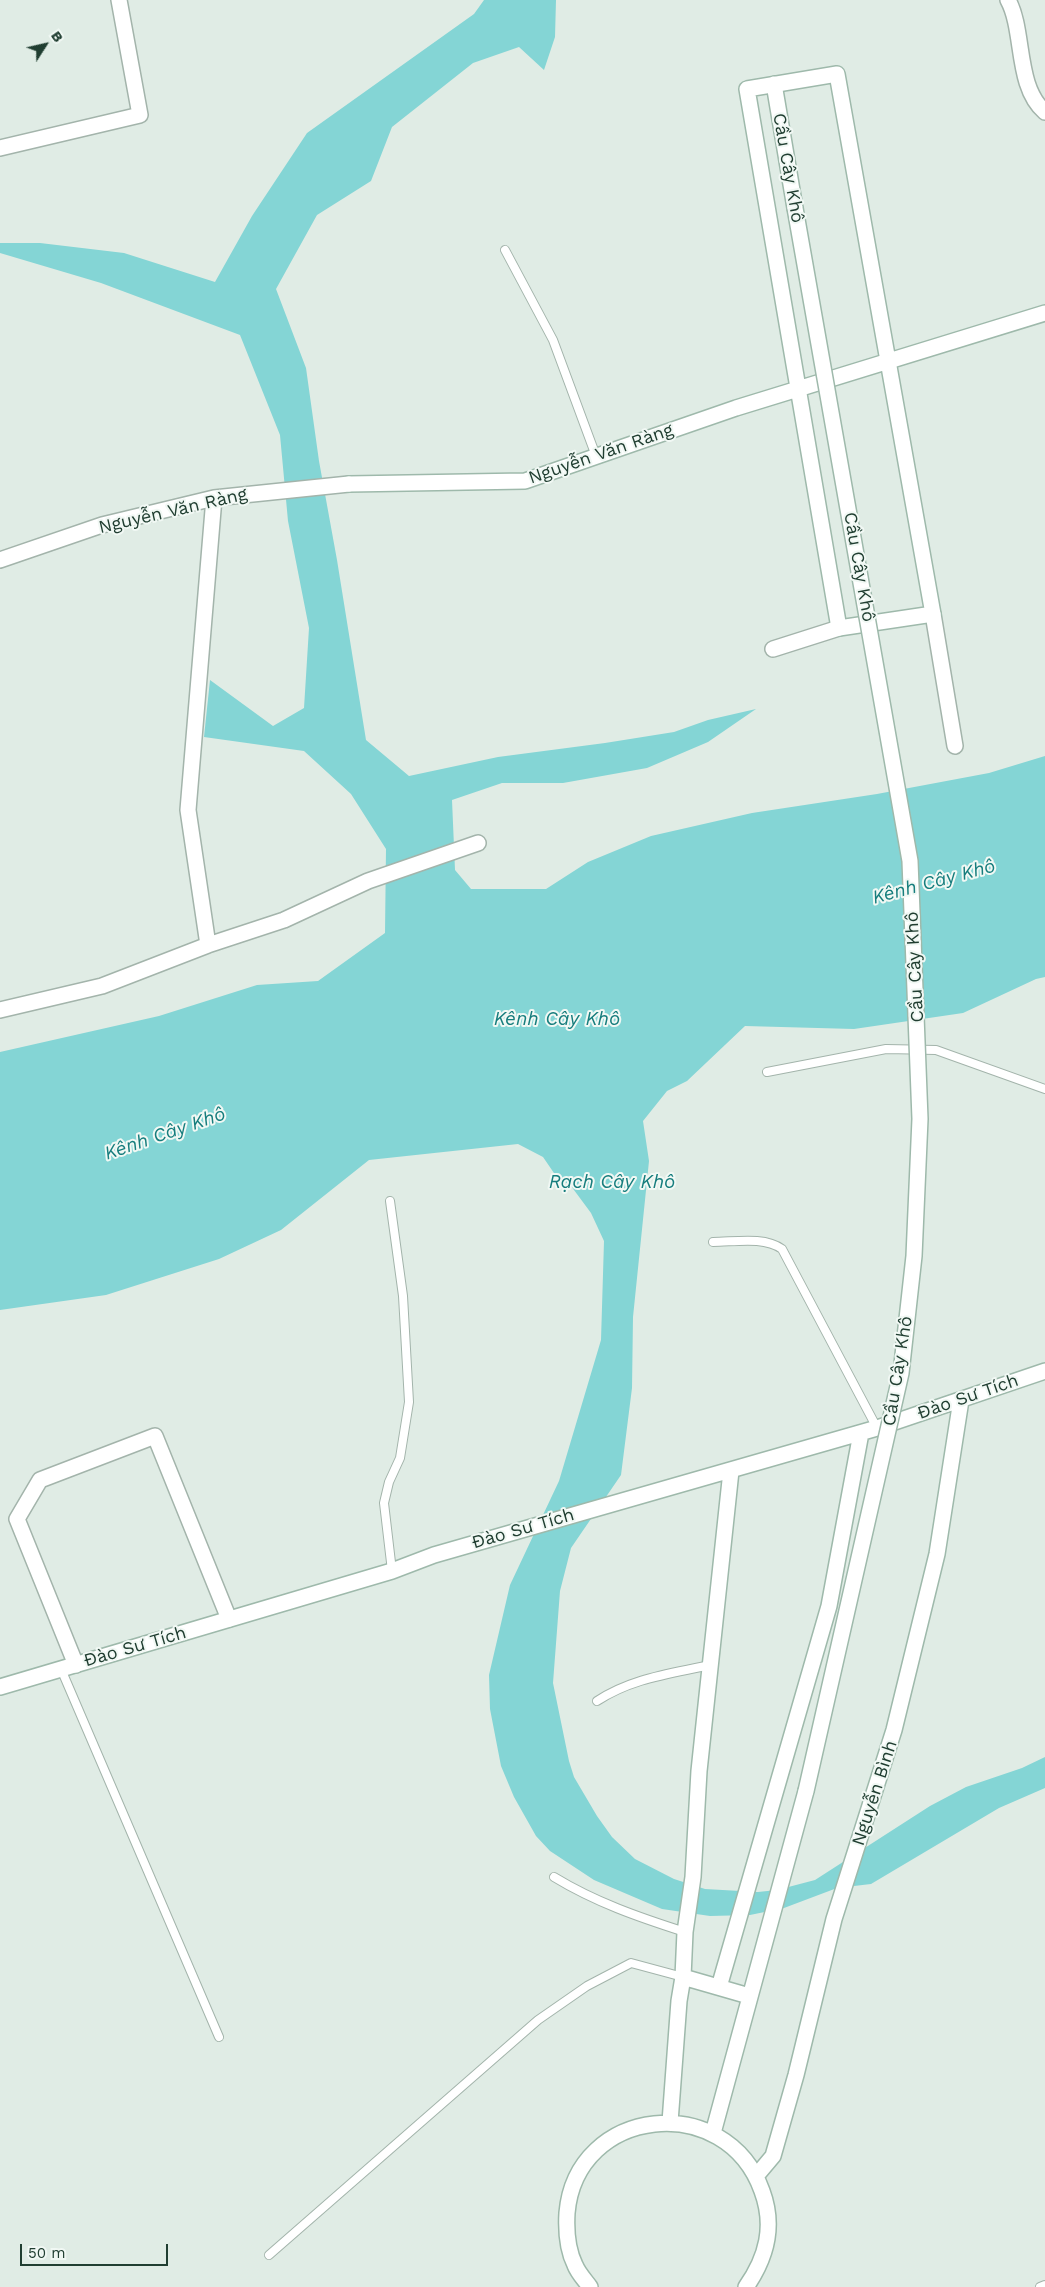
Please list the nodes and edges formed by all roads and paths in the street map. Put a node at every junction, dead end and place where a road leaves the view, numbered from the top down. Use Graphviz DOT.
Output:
graph roads {
  1 [pos="119,0"];
  2 [pos="1008,0"];
  3 [pos="774,84"];
  4 [pos="1045,112"];
  5 [pos="0,148"];
  6 [pos="505,250"];
  7 [pos="1045,313"];
  8 [pos="889,361"];
  9 [pos="799,389"];
  10 [pos="596,456"];
  11 [pos="214,498"];
  12 [pos="0,560"];
  13 [pos="933,614"];
  14 [pos="839,628"];
  15 [pos="773,649"];
  16 [pos="955,746"];
  17 [pos="478,843"];
  18 [pos="208,944"];
  19 [pos="0,1010"];
  20 [pos="767,1072"];
  21 [pos="1045,1089"];
  22 [pos="390,1201"];
  23 [pos="713,1242"];
  24 [pos="1045,1371"];
  25 [pos="961,1400"];
  26 [pos="877,1428"];
  27 [pos="860,1433"];
  28 [pos="731,1471"];
  29 [pos="392,1572"];
  30 [pos="229,1619"];
  31 [pos="76,1665"];
  32 [pos="710,1665"];
  33 [pos="61,1669"];
  34 [pos="0,1687"];
  35 [pos="597,1702"];
  36 [pos="554,1877"];
  37 [pos="686,1926"];
  38 [pos="683,1977"];
  39 [pos="719,1987"];
  40 [pos="749,1996"];
  41 [pos="219,2037"];
  42 [pos="670,2122"];
  43 [pos="713,2133"];
  44 [pos="757,2175"];
  45 [pos="269,2255"];
  46 [pos="1045,2285"];
  47 [pos="590,2287"];
  48 [pos="746,2287"];
  49 [pos="1040,2287"];
  1 -- 5 [label="main road"];
  2 -- 4 [label="main road"];
  3 -- 8 [label="main road"];
  3 -- 9 [label="main road"];
  3 -- 40 [label="main road, Cầu Cây Khô, bridge"];
  6 -- 10 [label="lane"];
  7 -- 8 [label="main road, Nguyễn Văn Ràng"];
  8 -- 9 [label="main road, Nguyễn Văn Ràng"];
  8 -- 13 [label="main road"];
  9 -- 10 [label="main road, Nguyễn Văn Ràng"];
  9 -- 14 [label="main road"];
  10 -- 11 [label="main road, Nguyễn Văn Ràng"];
  11 -- 12 [label="main road, Nguyễn Văn Ràng"];
  11 -- 18 [label="main road"];
  13 -- 14 [label="main road"];
  13 -- 16 [label="main road"];
  14 -- 15 [label="main road"];
  17 -- 18 [label="main road"];
  18 -- 19 [label="main road"];
  20 -- 21 [label="lane"];
  22 -- 29 [label="lane"];
  23 -- 26 [label="lane"];
  24 -- 25 [label="main road, Đào Sư Tích"];
  25 -- 26 [label="main road, Đào Sư Tích"];
  25 -- 44 [label="main road, Nguyễn Bình"];
  26 -- 27 [label="main road, Đào Sư Tích"];
  27 -- 28 [label="main road, Đào Sư Tích"];
  27 -- 39 [label="main road"];
  28 -- 29 [label="main road, Đào Sư Tích"];
  28 -- 32 [label="main road"];
  29 -- 30 [label="main road, Đào Sư Tích"];
  30 -- 31 [label="main road, Đào Sư Tích"];
  30 -- 31 [label="main road"];
  31 -- 33 [label="main road, Đào Sư Tích"];
  32 -- 35 [label="lane"];
  32 -- 37 [label="main road"];
  33 -- 34 [label="main road, Đào Sư Tích"];
  33 -- 41 [label="lane"];
  36 -- 37 [label="lane"];
  37 -- 38 [label="main road"];
  38 -- 39 [label="main road"];
  38 -- 42 [label="main road"];
  38 -- 45 [label="lane"];
  39 -- 40 [label="main road"];
  40 -- 43 [label="main road, Cầu Cây Khô"];
  42 -- 43 [label="main road"];
  42 -- 47 [label="main road"];
  43 -- 44 [label="main road"];
  44 -- 48 [label="main road"];
  46 -- 49 [label="lane"];
}
